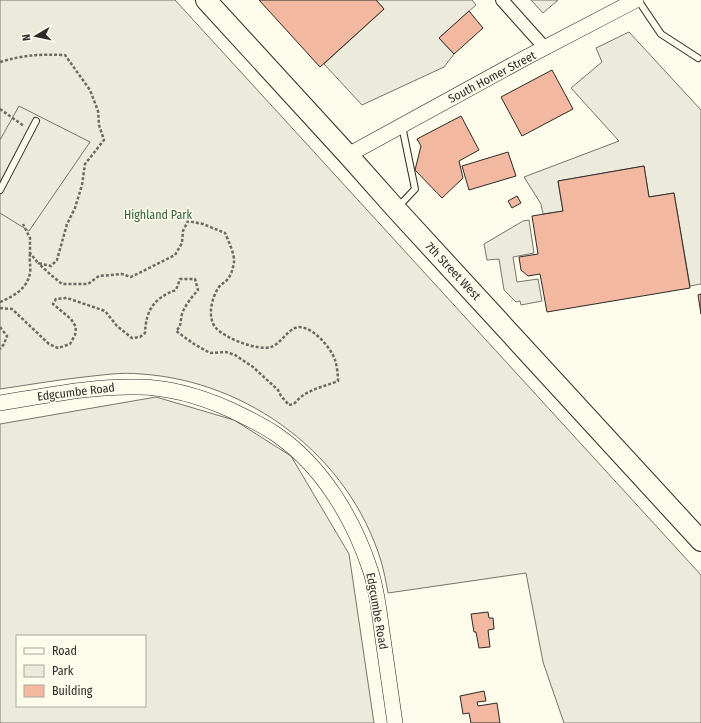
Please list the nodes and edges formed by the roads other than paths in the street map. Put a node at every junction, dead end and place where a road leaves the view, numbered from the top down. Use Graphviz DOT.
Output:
graph roads {
  1 [pos="206,0"];
  2 [pos="502,0"];
  3 [pos="637,0"];
  4 [pos="545,48"];
  5 [pos="698,58"];
  6 [pos="36,121"];
  7 [pos="402,125"];
  8 [pos="348,155"];
  9 [pos="0,190"];
  10 [pos="396,209"];
  11 [pos="0,403"];
  12 [pos="701,540"];
  13 [pos="395,723"];
  1 -- 8 [label="main road, 7th Street West"];
  2 -- 4 [label="street"];
  3 -- 4 [label="street, South Homer Street"];
  3 -- 5 [label="lane"];
  4 -- 7 [label="street, South Homer Street"];
  6 -- 9 [label="lane"];
  7 -- 8 [label="street, South Homer Street"];
  7 -- 10 [label="lane"];
  8 -- 10 [label="main road, 7th Street West"];
  10 -- 12 [label="main road, 7th Street West"];
  11 -- 13 [label="street, Edgcumbe Road"];
}
